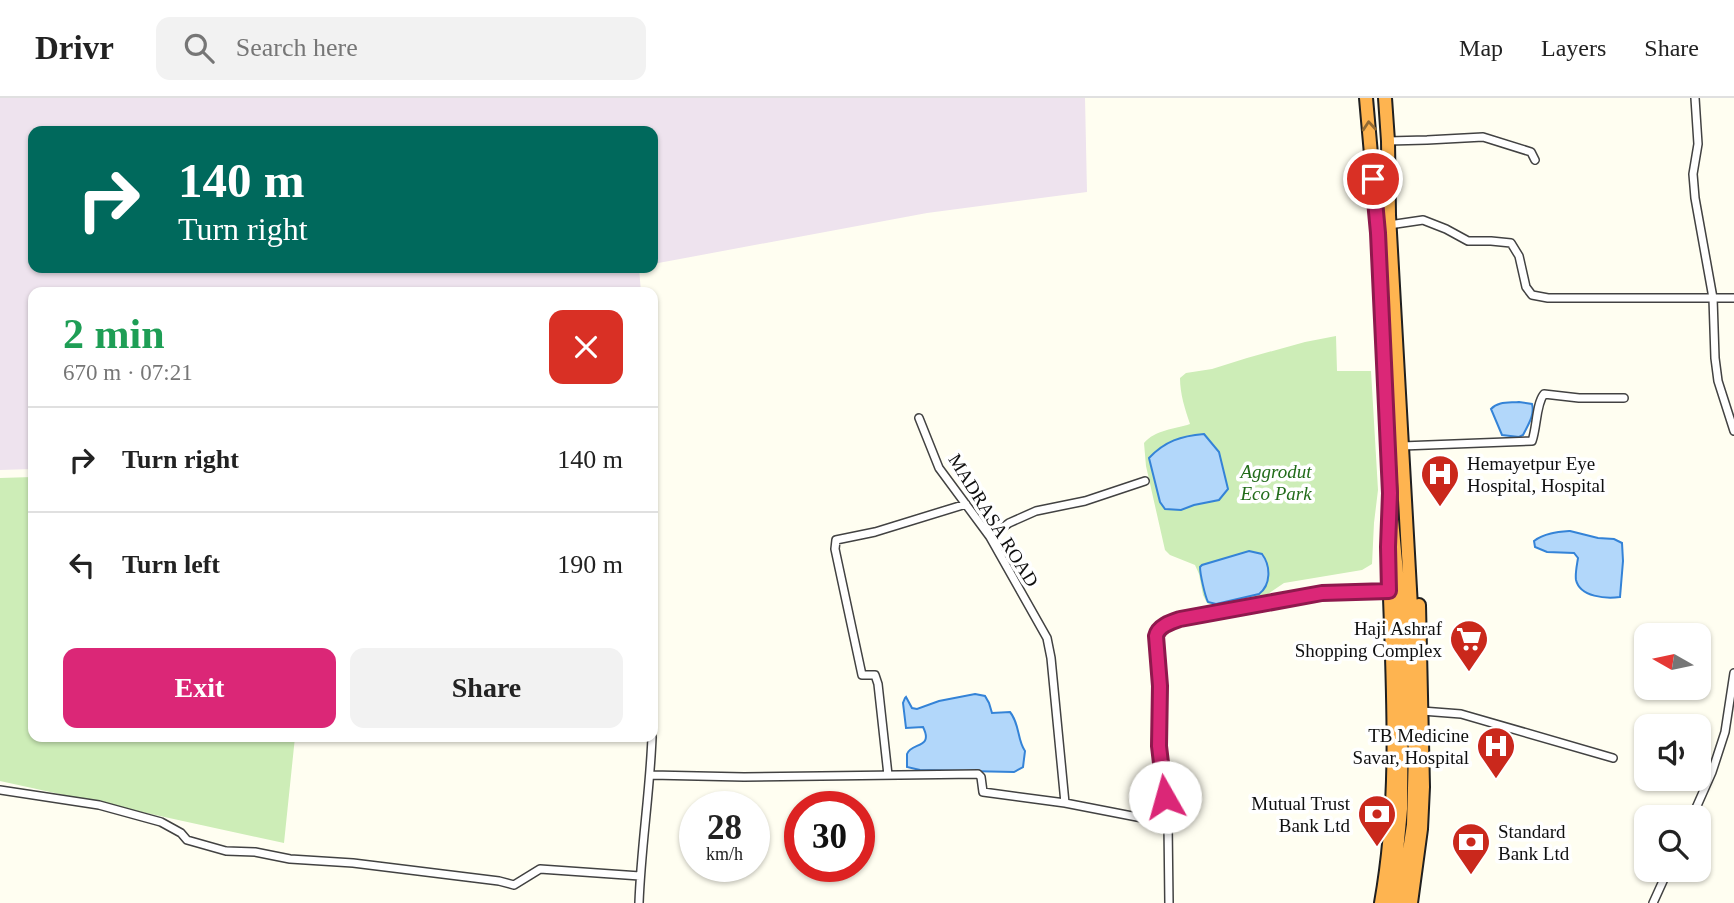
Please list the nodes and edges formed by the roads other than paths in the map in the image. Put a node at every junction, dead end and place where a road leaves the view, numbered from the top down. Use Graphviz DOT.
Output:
graph roads {
  1 [pos="1366,98"];
  2 [pos="1385,98"];
  3 [pos="1695,98"];
  4 [pos="1388,141"];
  5 [pos="1535,160"];
  6 [pos="1389,225"];
  7 [pos="1713,298"];
  8 [pos="1734,298"];
  9 [pos="1624,398"];
  10 [pos="919,418"];
  11 [pos="1734,428"];
  12 [pos="1402,446"];
  13 [pos="1144,481"];
  14 [pos="966,504"];
  15 [pos="1405,505"];
  16 [pos="1391,509"];
  17 [pos="990,537"];
  18 [pos="1389,591"];
  19 [pos="1734,673"];
  20 [pos="1422,711"];
  21 [pos="652,742"];
  22 [pos="1613,758"];
  23 [pos="651,775"];
  24 [pos="888,775"];
  25 [pos="0,790"];
  26 [pos="1065,803"];
  27 [pos="1697,805"];
  28 [pos="1168,823"];
  29 [pos="640,876"];
  30 [pos="1663,882"];
  31 [pos="639,903"];
  32 [pos="1169,903"];
  33 [pos="1381,903"];
  34 [pos="1390,903"];
  35 [pos="1401,903"];
  36 [pos="1411,903"];
  37 [pos="1653,903"];
  16 -- 1 [label="highway, one-way"];
  2 -- 4 [label="highway"];
  3 -- 7 [label="street"];
  4 -- 5 [label="street"];
  4 -- 6 [label="highway"];
  6 -- 7 [label="street"];
  6 -- 12 [label="highway"];
  7 -- 8 [label="street"];
  7 -- 11 [label="street"];
  9 -- 12 [label="street"];
  10 -- 14 [label="street, MADRASA ROAD"];
  12 -- 15 [label="highway"];
  13 -- 17 [label="street"];
  14 -- 17 [label="street, MADRASA ROAD"];
  14 -- 24 [label="street"];
  15 -- 20 [label="highway"];
  15 -- 35 [label="highway"];
  16 -- 18 [label="highway"];
  16 -- 34 [label="highway"];
  17 -- 26 [label="street, MADRASA ROAD"];
  18 -- 28 [label="street"];
  18 -- 33 [label="highway"];
  19 -- 27 [label="street"];
  20 -- 22 [label="street"];
  20 -- 36 [label="highway"];
  21 -- 23 [label="street"];
  23 -- 24 [label="street"];
  23 -- 29 [label="street"];
  24 -- 26 [label="street"];
  25 -- 29 [label="street"];
  26 -- 28 [label="street"];
  28 -- 32 [label="street"];
  29 -- 31 [label="street"];
  30 -- 37 [label="street"];
}
